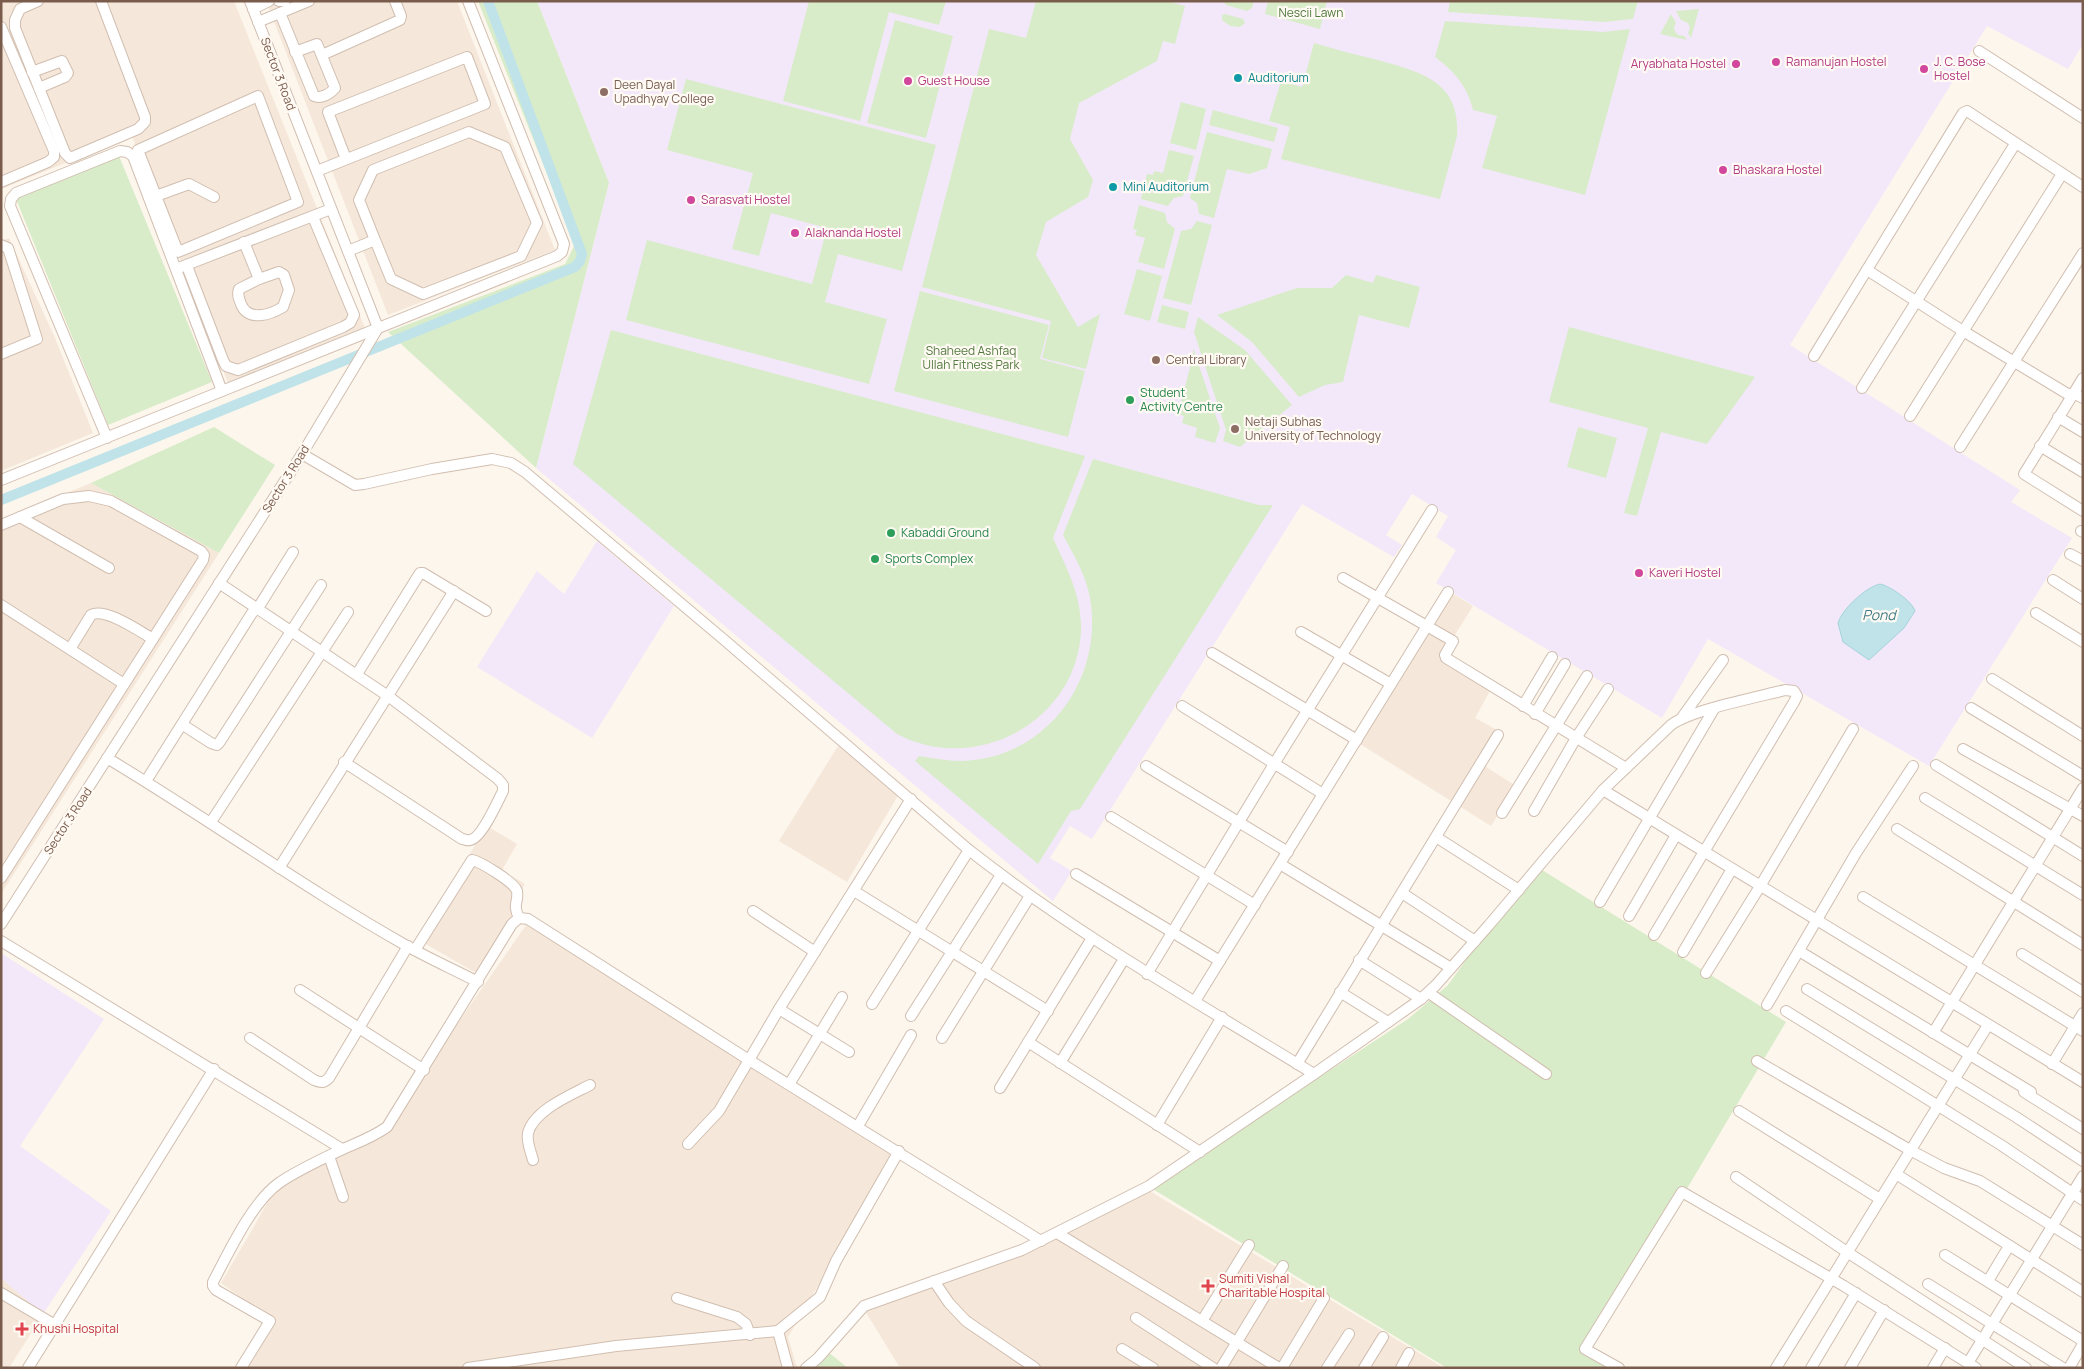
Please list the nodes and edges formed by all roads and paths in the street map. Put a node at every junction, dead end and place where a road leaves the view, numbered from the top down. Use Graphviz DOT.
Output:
graph roads {
  1 [pos="38,1"];
  2 [pos="101,1"];
  3 [pos="269,1"];
  4 [pos="279,1"];
  5 [pos="285,1"];
  6 [pos="309,1"];
  7 [pos="395,1"];
  8 [pos="468,1"];
  9 [pos="252,5"];
  10 [pos="280,13"];
  11 [pos="258,22"];
  12 [pos="1,27"];
  13 [pos="1979,51"];
  14 [pos="295,52"];
  15 [pos="322,55"];
  16 [pos="32,72"];
  17 [pos="39,88"];
  18 [pos="2083,118"];
  19 [pos="2015,144"];
  20 [pos="134,152"];
  21 [pos="346,160"];
  22 [pos="316,171"];
  23 [pos="2062,174"];
  24 [pos="1,182"];
  25 [pos="2083,187"];
  26 [pos="156,196"];
  27 [pos="214,197"];
  28 [pos="331,209"];
  29 [pos="313,217"];
  30 [pos="375,240"];
  31 [pos="244,242"];
  32 [pos="1,245"];
  33 [pos="348,251"];
  34 [pos="2083,253"];
  35 [pos="187,266"];
  36 [pos="176,269"];
  37 [pos="1867,270"];
  38 [pos="259,279"];
  39 [pos="1916,301"];
  40 [pos="378,328"];
  41 [pos="1963,331"];
  42 [pos="1,354"];
  43 [pos="1814,356"];
  44 [pos="2015,362"];
  45 [pos="2083,378"];
  46 [pos="1862,388"];
  47 [pos="222,391"];
  48 [pos="2072,395"];
  49 [pos="2083,398"];
  50 [pos="1910,416"];
  51 [pos="2058,417"];
  52 [pos="2083,432"];
  53 [pos="107,438"];
  54 [pos="2040,446"];
  55 [pos="1960,447"];
  56 [pos="302,454"];
  57 [pos="2083,472"];
  58 [pos="1,480"];
  59 [pos="1432,510"];
  60 [pos="2083,511"];
  61 [pos="20,517"];
  62 [pos="1,525"];
  63 [pos="293,552"];
  64 [pos="2070,554"];
  65 [pos="2083,561"];
  66 [pos="109,568"];
  67 [pos="1343,578"];
  68 [pos="2053,580"];
  69 [pos="219,583"];
  70 [pos="321,585"];
  71 [pos="454,591"];
  72 [pos="1448,592"];
  73 [pos="1378,599"];
  74 [pos="2083,599"];
  75 [pos="1,605"];
  76 [pos="258,608"];
  77 [pos="348,612"];
  78 [pos="486,612"];
  79 [pos="2036,613"];
  80 [pos="1427,627"];
  81 [pos="290,630"];
  82 [pos="1301,632"];
  83 [pos="153,639"];
  84 [pos="2083,642"];
  85 [pos="70,649"];
  86 [pos="323,652"];
  87 [pos="1212,653"];
  88 [pos="1342,656"];
  89 [pos="1552,657"];
  90 [pos="1723,660"];
  91 [pos="1565,664"];
  92 [pos="357,674"];
  93 [pos="1587,676"];
  94 [pos="1992,679"];
  95 [pos="124,684"];
  96 [pos="1392,684"];
  97 [pos="1608,689"];
  98 [pos="388,696"];
  99 [pos="1182,706"];
  100 [pos="1523,706"];
  101 [pos="1971,708"];
  102 [pos="1714,709"];
  103 [pos="1308,710"];
  104 [pos="1535,714"];
  105 [pos="1680,719"];
  106 [pos="183,725"];
  107 [pos="1556,726"];
  108 [pos="1853,729"];
  109 [pos="1498,735"];
  110 [pos="2083,736"];
  111 [pos="1576,738"];
  112 [pos="1357,740"];
  113 [pos="1963,749"];
  114 [pos="108,758"];
  115 [pos="344,762"];
  116 [pos="1274,764"];
  117 [pos="1936,765"];
  118 [pos="1146,766"];
  119 [pos="1913,766"];
  120 [pos="1626,768"];
  121 [pos="2083,776"];
  122 [pos="146,781"];
  123 [pos="2083,788"];
  124 [pos="1603,790"];
  125 [pos="1323,794"];
  126 [pos="1925,798"];
  127 [pos="911,799"];
  128 [pos="2070,808"];
  129 [pos="1534,811"];
  130 [pos="1502,813"];
  131 [pos="2083,816"];
  132 [pos="1110,817"];
  133 [pos="1649,818"];
  134 [pos="211,822"];
  135 [pos="1239,822"];
  136 [pos="1897,829"];
  137 [pos="1676,835"];
  138 [pos="1436,837"];
  139 [pos="2051,837"];
  140 [pos="968,850"];
  141 [pos="1288,852"];
  142 [pos="1705,852"];
  143 [pos="2083,856"];
  144 [pos="1280,864"];
  145 [pos="2036,866"];
  146 [pos="279,868"];
  147 [pos="1732,869"];
  148 [pos="1076,874"];
  149 [pos="1001,875"];
  150 [pos="1206,876"];
  151 [pos="1,878"];
  152 [pos="1760,886"];
  153 [pos="1519,890"];
  154 [pos="854,891"];
  155 [pos="1402,892"];
  156 [pos="1030,896"];
  157 [pos="2083,896"];
  158 [pos="1863,897"];
  159 [pos="1600,902"];
  160 [pos="2012,903"];
  161 [pos="1254,905"];
  162 [pos="753,911"];
  163 [pos="1629,916"];
  164 [pos="519,918"];
  165 [pos="1816,920"];
  166 [pos="1,924"];
  167 [pos="1381,925"];
  168 [pos="918,931"];
  169 [pos="1172,932"];
  170 [pos="1654,935"];
  171 [pos="1092,938"];
  172 [pos="1,941"];
  173 [pos="1475,942"];
  174 [pos="2083,945"];
  175 [pos="411,948"];
  176 [pos="951,951"];
  177 [pos="1799,951"];
  178 [pos="815,952"];
  179 [pos="1684,952"];
  180 [pos="2022,954"];
  181 [pos="1124,959"];
  182 [pos="1360,960"];
  183 [pos="1220,961"];
  184 [pos="1974,964"];
  185 [pos="1451,968"];
  186 [pos="983,971"];
  187 [pos="1147,974"];
  188 [pos="1706,974"];
  189 [pos="478,982"];
  190 [pos="1807,989"];
  191 [pos="300,990"];
  192 [pos="1340,992"];
  193 [pos="2083,992"];
  194 [pos="1425,996"];
  195 [pos="842,997"];
  196 [pos="1196,1001"];
  197 [pos="1951,1002"];
  198 [pos="872,1004"];
  199 [pos="1767,1006"];
  200 [pos="780,1009"];
  201 [pos="1048,1011"];
  202 [pos="1786,1011"];
  203 [pos="2083,1012"];
  204 [pos="910,1016"];
  205 [pos="1222,1017"];
  206 [pos="1388,1022"];
  207 [pos="1988,1025"];
  208 [pos="360,1027"];
  209 [pos="2078,1028"];
  210 [pos="1933,1033"];
  211 [pos="820,1034"];
  212 [pos="912,1035"];
  213 [pos="250,1038"];
  214 [pos="942,1038"];
  215 [pos="1028,1042"];
  216 [pos="849,1052"];
  217 [pos="1969,1056"];
  218 [pos="749,1060"];
  219 [pos="1757,1061"];
  220 [pos="1060,1063"];
  221 [pos="1297,1064"];
  222 [pos="2052,1064"];
  223 [pos="214,1069"];
  224 [pos="424,1070"];
  225 [pos="1314,1074"];
  226 [pos="1546,1074"];
  227 [pos="1955,1079"];
  228 [pos="2083,1082"];
  229 [pos="790,1083"];
  230 [pos="590,1085"];
  231 [pos="1000,1088"];
  232 [pos="1938,1106"];
  233 [pos="1739,1111"];
  234 [pos="1156,1125"];
  235 [pos="858,1126"];
  236 [pos="2083,1129"];
  237 [pos="688,1144"];
  238 [pos="342,1149"];
  239 [pos="1910,1150"];
  240 [pos="899,1151"];
  241 [pos="1200,1152"];
  242 [pos="329,1156"];
  243 [pos="533,1160"];
  244 [pos="2083,1161"];
  245 [pos="1896,1174"];
  246 [pos="2083,1176"];
  247 [pos="1736,1177"];
  248 [pos="2072,1193"];
  249 [pos="343,1197"];
  250 [pos="1880,1199"];
  251 [pos="2083,1200"];
  252 [pos="2051,1227"];
  253 [pos="1058,1233"];
  254 [pos="1041,1242"];
  255 [pos="1249,1245"];
  256 [pos="2083,1245"];
  257 [pos="2009,1246"];
  258 [pos="1847,1252"];
  259 [pos="1946,1255"];
  260 [pos="2031,1260"];
  261 [pos="1283,1266"];
  262 [pos="1831,1278"];
  263 [pos="934,1281"];
  264 [pos="1988,1282"];
  265 [pos="1928,1284"];
  266 [pos="2083,1292"];
  267 [pos="1,1293"];
  268 [pos="1856,1293"];
  269 [pos="2009,1294"];
  270 [pos="677,1298"];
  271 [pos="1324,1298"];
  272 [pos="1884,1310"];
  273 [pos="1136,1318"];
  274 [pos="1202,1321"];
  275 [pos="1991,1324"];
  276 [pos="55,1326"];
  277 [pos="778,1331"];
  278 [pos="1349,1334"];
  279 [pos="750,1335"];
  280 [pos="1384,1337"];
  281 [pos="1982,1340"];
  282 [pos="1237,1341"];
  283 [pos="2083,1343"];
  284 [pos="1944,1348"];
  285 [pos="1122,1349"];
  286 [pos="1409,1353"];
  287 [pos="1972,1365"];
  288 [pos="28,1368"];
  289 [pos="241,1368"];
  290 [pos="468,1368"];
  291 [pos="788,1368"];
  292 [pos="806,1368"];
  293 [pos="1035,1368"];
  294 [pos="1153,1368"];
  295 [pos="1213,1368"];
  296 [pos="1220,1368"];
  297 [pos="1281,1368"];
  298 [pos="1327,1368"];
  299 [pos="1364,1368"];
  300 [pos="1401,1368"];
  301 [pos="1618,1368"];
  302 [pos="1776,1368"];
  303 [pos="1811,1368"];
  304 [pos="1850,1368"];
  305 [pos="1932,1368"];
  306 [pos="2026,1368"];
  307 [pos="2063,1368"];
  308 [pos="2069,1368"];
  1 -- 16 [label="street"];
  2 -- 17 [label="street"];
  3 -- 9 [label="street"];
  4 -- 5 [label="street"];
  6 -- 10 [label="street"];
  7 -- 15 [label="street"];
  8 -- 40 [label="street"];
  9 -- 11 [label="street, Sector 3 Road"];
  10 -- 11 [label="street"];
  10 -- 14 [label="street"];
  11 -- 22 [label="street, Sector 3 Road"];
  12 -- 24 [label="street"];
  13 -- 18 [label="street"];
  14 -- 15 [label="street"];
  14 -- 15 [label="street"];
  16 -- 17 [label="street"];
  16 -- 17 [label="street"];
  19 -- 23 [label="street"];
  19 -- 37 [label="street"];
  19 -- 39 [label="street"];
  20 -- 26 [label="street"];
  20 -- 26 [label="street"];
  20 -- 36 [label="street"];
  20 -- 53 [label="street"];
  21 -- 21 [label="street"];
  21 -- 22 [label="street"];
  22 -- 28 [label="street, Sector 3 Road"];
  23 -- 25 [label="street"];
  23 -- 41 [label="street"];
  26 -- 27 [label="street"];
  28 -- 29 [label="street"];
  28 -- 33 [label="street, Sector 3 Road"];
  29 -- 31 [label="street"];
  29 -- 35 [label="street"];
  30 -- 30 [label="street"];
  30 -- 33 [label="street"];
  31 -- 35 [label="street"];
  31 -- 38 [label="street"];
  32 -- 42 [label="street"];
  33 -- 40 [label="street, Sector 3 Road"];
  34 -- 44 [label="street"];
  35 -- 36 [label="street"];
  36 -- 47 [label="street"];
  37 -- 39 [label="street"];
  37 -- 43 [label="street"];
  38 -- 38 [label="street"];
  39 -- 41 [label="street"];
  39 -- 46 [label="street"];
  40 -- 47 [label="street"];
  40 -- 56 [label="street, Sector 3 Road"];
  41 -- 44 [label="street"];
  41 -- 50 [label="street"];
  44 -- 48 [label="street"];
  44 -- 55 [label="street"];
  45 -- 48 [label="street"];
  47 -- 53 [label="street"];
  48 -- 49 [label="street"];
  48 -- 51 [label="street"];
  51 -- 52 [label="street"];
  51 -- 54 [label="street"];
  53 -- 58 [label="street"];
  54 -- 57 [label="street"];
  54 -- 60 [label="street"];
  56 -- 69 [label="street, Sector 3 Road"];
  56 -- 127 [label="street"];
  59 -- 73 [label="street"];
  61 -- 62 [label="street"];
  61 -- 66 [label="street"];
  61 -- 83 [label="street"];
  63 -- 76 [label="street"];
  64 -- 65 [label="street"];
  67 -- 73 [label="street"];
  68 -- 74 [label="street"];
  69 -- 76 [label="street"];
  69 -- 114 [label="street, Sector 3 Road"];
  70 -- 81 [label="street"];
  71 -- 78 [label="street"];
  71 -- 92 [label="street"];
  71 -- 98 [label="street"];
  72 -- 80 [label="street"];
  73 -- 80 [label="street"];
  73 -- 88 [label="street"];
  75 -- 85 [label="street"];
  76 -- 81 [label="street"];
  76 -- 106 [label="street"];
  77 -- 86 [label="street"];
  79 -- 84 [label="street"];
  80 -- 96 [label="street"];
  80 -- 100 [label="street"];
  81 -- 86 [label="street"];
  81 -- 106 [label="street"];
  82 -- 88 [label="street"];
  83 -- 85 [label="street"];
  83 -- 95 [label="street"];
  85 -- 95 [label="street"];
  86 -- 92 [label="street"];
  86 -- 134 [label="street"];
  87 -- 103 [label="street"];
  88 -- 96 [label="street"];
  88 -- 103 [label="street"];
  89 -- 100 [label="street"];
  90 -- 105 [label="street"];
  91 -- 104 [label="street"];
  92 -- 98 [label="street"];
  93 -- 107 [label="street"];
  94 -- 110 [label="street"];
  95 -- 151 [label="street"];
  96 -- 112 [label="street"];
  97 -- 111 [label="street"];
  98 -- 115 [label="street"];
  98 -- 115 [label="street"];
  99 -- 116 [label="street"];
  100 -- 104 [label="street"];
  101 -- 121 [label="street"];
  102 -- 105 [label="street"];
  102 -- 133 [label="street"];
  102 -- 142 [label="street"];
  103 -- 112 [label="street"];
  103 -- 116 [label="street"];
  104 -- 107 [label="street"];
  105 -- 120 [label="street"];
  106 -- 122 [label="street"];
  107 -- 111 [label="street"];
  107 -- 130 [label="street"];
  108 -- 152 [label="street"];
  109 -- 138 [label="street"];
  111 -- 120 [label="street"];
  111 -- 129 [label="street"];
  112 -- 125 [label="street"];
  113 -- 128 [label="street"];
  114 -- 122 [label="street"];
  114 -- 166 [label="street, Sector 3 Road"];
  115 -- 146 [label="street"];
  116 -- 125 [label="street"];
  116 -- 135 [label="street"];
  117 -- 139 [label="street"];
  118 -- 135 [label="street"];
  119 -- 165 [label="street"];
  120 -- 124 [label="street"];
  122 -- 134 [label="street"];
  123 -- 128 [label="street"];
  124 -- 133 [label="street"];
  124 -- 153 [label="street"];
  125 -- 141 [label="street"];
  126 -- 145 [label="street"];
  127 -- 140 [label="street"];
  127 -- 154 [label="street"];
  128 -- 131 [label="street"];
  128 -- 139 [label="street"];
  132 -- 150 [label="street"];
  133 -- 137 [label="street"];
  133 -- 159 [label="street"];
  134 -- 146 [label="street"];
  135 -- 141 [label="street"];
  135 -- 150 [label="street"];
  136 -- 160 [label="street"];
  137 -- 142 [label="street"];
  137 -- 163 [label="street"];
  138 -- 153 [label="street"];
  138 -- 155 [label="street"];
  139 -- 143 [label="street"];
  139 -- 145 [label="street"];
  140 -- 149 [label="street"];
  140 -- 168 [label="street"];
  141 -- 144 [label="street"];
  142 -- 147 [label="street"];
  142 -- 170 [label="street"];
  144 -- 161 [label="street"];
  144 -- 167 [label="street"];
  145 -- 157 [label="street"];
  145 -- 160 [label="street"];
  146 -- 175 [label="street"];
  147 -- 152 [label="street"];
  147 -- 179 [label="street"];
  148 -- 169 [label="street"];
  149 -- 156 [label="street"];
  149 -- 176 [label="street"];
  150 -- 161 [label="street"];
  150 -- 169 [label="street"];
  152 -- 165 [label="street"];
  152 -- 188 [label="street"];
  153 -- 173 [label="street"];
  154 -- 168 [label="street"];
  154 -- 178 [label="street"];
  155 -- 167 [label="street"];
  155 -- 173 [label="street"];
  156 -- 171 [label="street"];
  156 -- 186 [label="street"];
  158 -- 184 [label="street"];
  160 -- 174 [label="street"];
  160 -- 184 [label="street"];
  161 -- 183 [label="street"];
  162 -- 178 [label="street"];
  164 -- 175 [label="street"];
  164 -- 189 [label="street"];
  164 -- 218 [label="street"];
  165 -- 177 [label="street"];
  165 -- 197 [label="street"];
  167 -- 182 [label="street"];
  167 -- 185 [label="street"];
  168 -- 176 [label="street"];
  168 -- 198 [label="street"];
  169 -- 183 [label="street"];
  169 -- 187 [label="street"];
  171 -- 181 [label="street"];
  171 -- 201 [label="street"];
  172 -- 223 [label="street"];
  173 -- 185 [label="street"];
  175 -- 189 [label="street"];
  175 -- 208 [label="street"];
  176 -- 186 [label="street"];
  176 -- 204 [label="street"];
  177 -- 199 [label="street"];
  177 -- 210 [label="street"];
  178 -- 200 [label="street"];
  180 -- 193 [label="street"];
  181 -- 187 [label="street"];
  181 -- 220 [label="street"];
  182 -- 192 [label="street"];
  182 -- 194 [label="street"];
  183 -- 196 [label="street"];
  184 -- 197 [label="street"];
  184 -- 209 [label="street"];
  185 -- 194 [label="street"];
  186 -- 201 [label="street"];
  186 -- 214 [label="street"];
  187 -- 196 [label="street"];
  189 -- 224 [label="street"];
  190 -- 227 [label="street"];
  191 -- 208 [label="street"];
  192 -- 206 [label="street"];
  192 -- 221 [label="street"];
  194 -- 206 [label="street"];
  194 -- 226 [label="street"];
  195 -- 211 [label="street"];
  196 -- 205 [label="street"];
  197 -- 207 [label="street"];
  197 -- 210 [label="street"];
  200 -- 211 [label="street"];
  200 -- 218 [label="street"];
  201 -- 215 [label="street"];
  202 -- 232 [label="street"];
  203 -- 209 [label="street"];
  205 -- 221 [label="street"];
  205 -- 234 [label="street"];
  206 -- 225 [label="street"];
  207 -- 217 [label="street"];
  207 -- 222 [label="street"];
  208 -- 213 [label="street"];
  208 -- 224 [label="street"];
  209 -- 222 [label="street"];
  210 -- 217 [label="street"];
  211 -- 216 [label="street"];
  211 -- 229 [label="street"];
  212 -- 235 [label="street"];
  215 -- 220 [label="street"];
  215 -- 231 [label="street"];
  217 -- 227 [label="street"];
  217 -- 236 [label="street"];
  218 -- 229 [label="street"];
  218 -- 237 [label="street"];
  219 -- 239 [label="street"];
  220 -- 234 [label="street"];
  221 -- 225 [label="street"];
  222 -- 228 [label="street"];
  223 -- 238 [label="street"];
  223 -- 276 [label="street"];
  224 -- 238 [label="street"];
  225 -- 241 [label="street"];
  227 -- 232 [label="street"];
  227 -- 244 [label="street"];
  229 -- 235 [label="street"];
  230 -- 243 [label="street"];
  232 -- 239 [label="street"];
  232 -- 248 [label="street"];
  233 -- 250 [label="street"];
  234 -- 241 [label="street"];
  235 -- 240 [label="street"];
  238 -- 242 [label="street"];
  239 -- 245 [label="street"];
  239 -- 252 [label="street"];
  240 -- 254 [label="street"];
  240 -- 277 [label="street"];
  241 -- 253 [label="street"];
  242 -- 249 [label="street"];
  242 -- 289 [label="street"];
  245 -- 250 [label="street"];
  245 -- 257 [label="street"];
  246 -- 248 [label="street"];
  247 -- 258 [label="street"];
  248 -- 251 [label="street"];
  248 -- 252 [label="street"];
  250 -- 258 [label="street"];
  252 -- 256 [label="street"];
  252 -- 260 [label="street"];
  253 -- 254 [label="street"];
  253 -- 274 [label="street"];
  254 -- 263 [label="street"];
  255 -- 274 [label="street"];
  257 -- 260 [label="street"];
  257 -- 264 [label="street"];
  258 -- 262 [label="street"];
  258 -- 281 [label="street"];
  259 -- 264 [label="street"];
  260 -- 266 [label="street"];
  260 -- 269 [label="street"];
  261 -- 282 [label="street"];
  262 -- 268 [label="street"];
  262 -- 301 [label="street"];
  262 -- 302 [label="street"];
  263 -- 292 [label="street"];
  263 -- 293 [label="street"];
  264 -- 269 [label="street"];
  265 -- 275 [label="street"];
  267 -- 276 [label="street"];
  268 -- 272 [label="street"];
  268 -- 303 [label="street"];
  269 -- 275 [label="street"];
  269 -- 283 [label="street"];
  270 -- 279 [label="street"];
  271 -- 297 [label="street"];
  272 -- 284 [label="street"];
  272 -- 304 [label="street"];
  273 -- 295 [label="street"];
  274 -- 282 [label="street"];
  275 -- 281 [label="street"];
  275 -- 307 [label="street"];
  276 -- 288 [label="street"];
  277 -- 279 [label="street"];
  277 -- 291 [label="street"];
  278 -- 298 [label="street"];
  279 -- 290 [label="street"];
  280 -- 299 [label="street"];
  281 -- 287 [label="street"];
  281 -- 306 [label="street"];
  282 -- 296 [label="street"];
  282 -- 297 [label="street"];
  283 -- 308 [label="street"];
  284 -- 287 [label="street"];
  284 -- 305 [label="street"];
  285 -- 294 [label="street"];
  286 -- 300 [label="street"];
}
